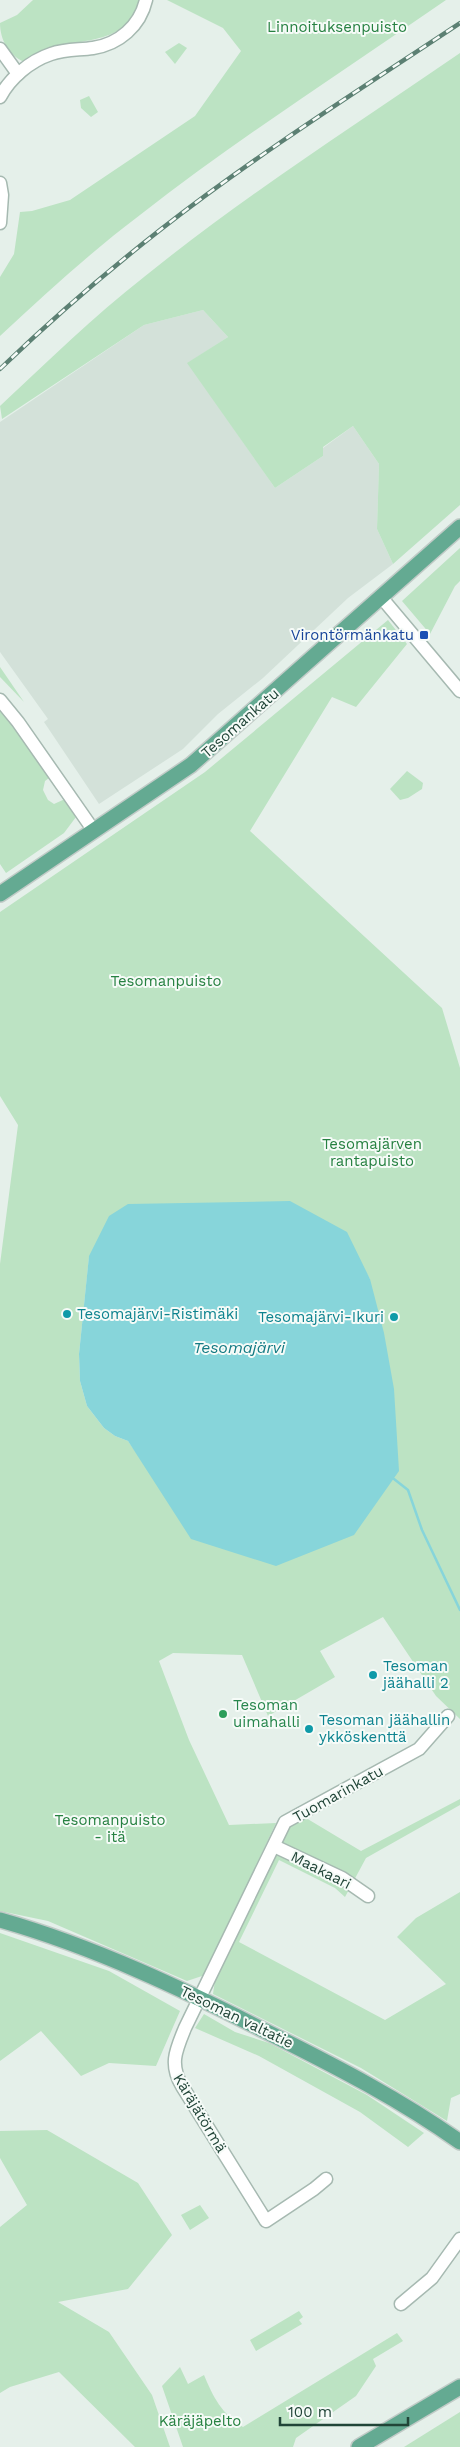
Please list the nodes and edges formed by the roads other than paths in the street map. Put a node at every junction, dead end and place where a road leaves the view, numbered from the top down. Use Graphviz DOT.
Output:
graph roads {
  1 [pos="146,0"];
  2 [pos="0,49"];
  3 [pos="18,74"];
  4 [pos="0,98"];
  5 [pos="0,183"];
  6 [pos="0,223"];
  7 [pos="460,527"];
  8 [pos="381,597"];
  9 [pos="460,691"];
  10 [pos="0,700"];
  11 [pos="94,831"];
  12 [pos="0,894"];
  13 [pos="448,1716"];
  14 [pos="274,1846"];
  15 [pos="368,1896"];
  16 [pos="0,1920"];
  17 [pos="199,1999"];
  18 [pos="460,2142"];
  19 [pos="326,2178"];
  20 [pos="460,2239"];
  21 [pos="401,2304"];
  22 [pos="460,2384"];
  23 [pos="460,2387"];
  24 [pos="438,2400"];
  25 [pos="359,2447"];
  1 -- 3 [label="street"];
  2 -- 3 [label="street"];
  3 -- 4 [label="street"];
  5 -- 6 [label="street"];
  7 -- 8 [label="main road, Tesomankatu"];
  8 -- 9 [label="street"];
  8 -- 11 [label="main road, Tesomankatu"];
  10 -- 11 [label="street"];
  11 -- 12 [label="main road, Tesomankatu"];
  13 -- 14 [label="street, Tuomarinkatu"];
  14 -- 15 [label="street, Maakaari"];
  14 -- 17 [label="street, Tuomarinkatu"];
  16 -- 17 [label="main road, Tesoman valtatie"];
  17 -- 18 [label="main road, Tesoman valtatie"];
  17 -- 19 [label="street, Käräjätörmä"];
  20 -- 21 [label="street"];
  22 -- 24 [label="main road"];
  23 -- 24 [label="main road"];
  24 -- 25 [label="main road"];
}
